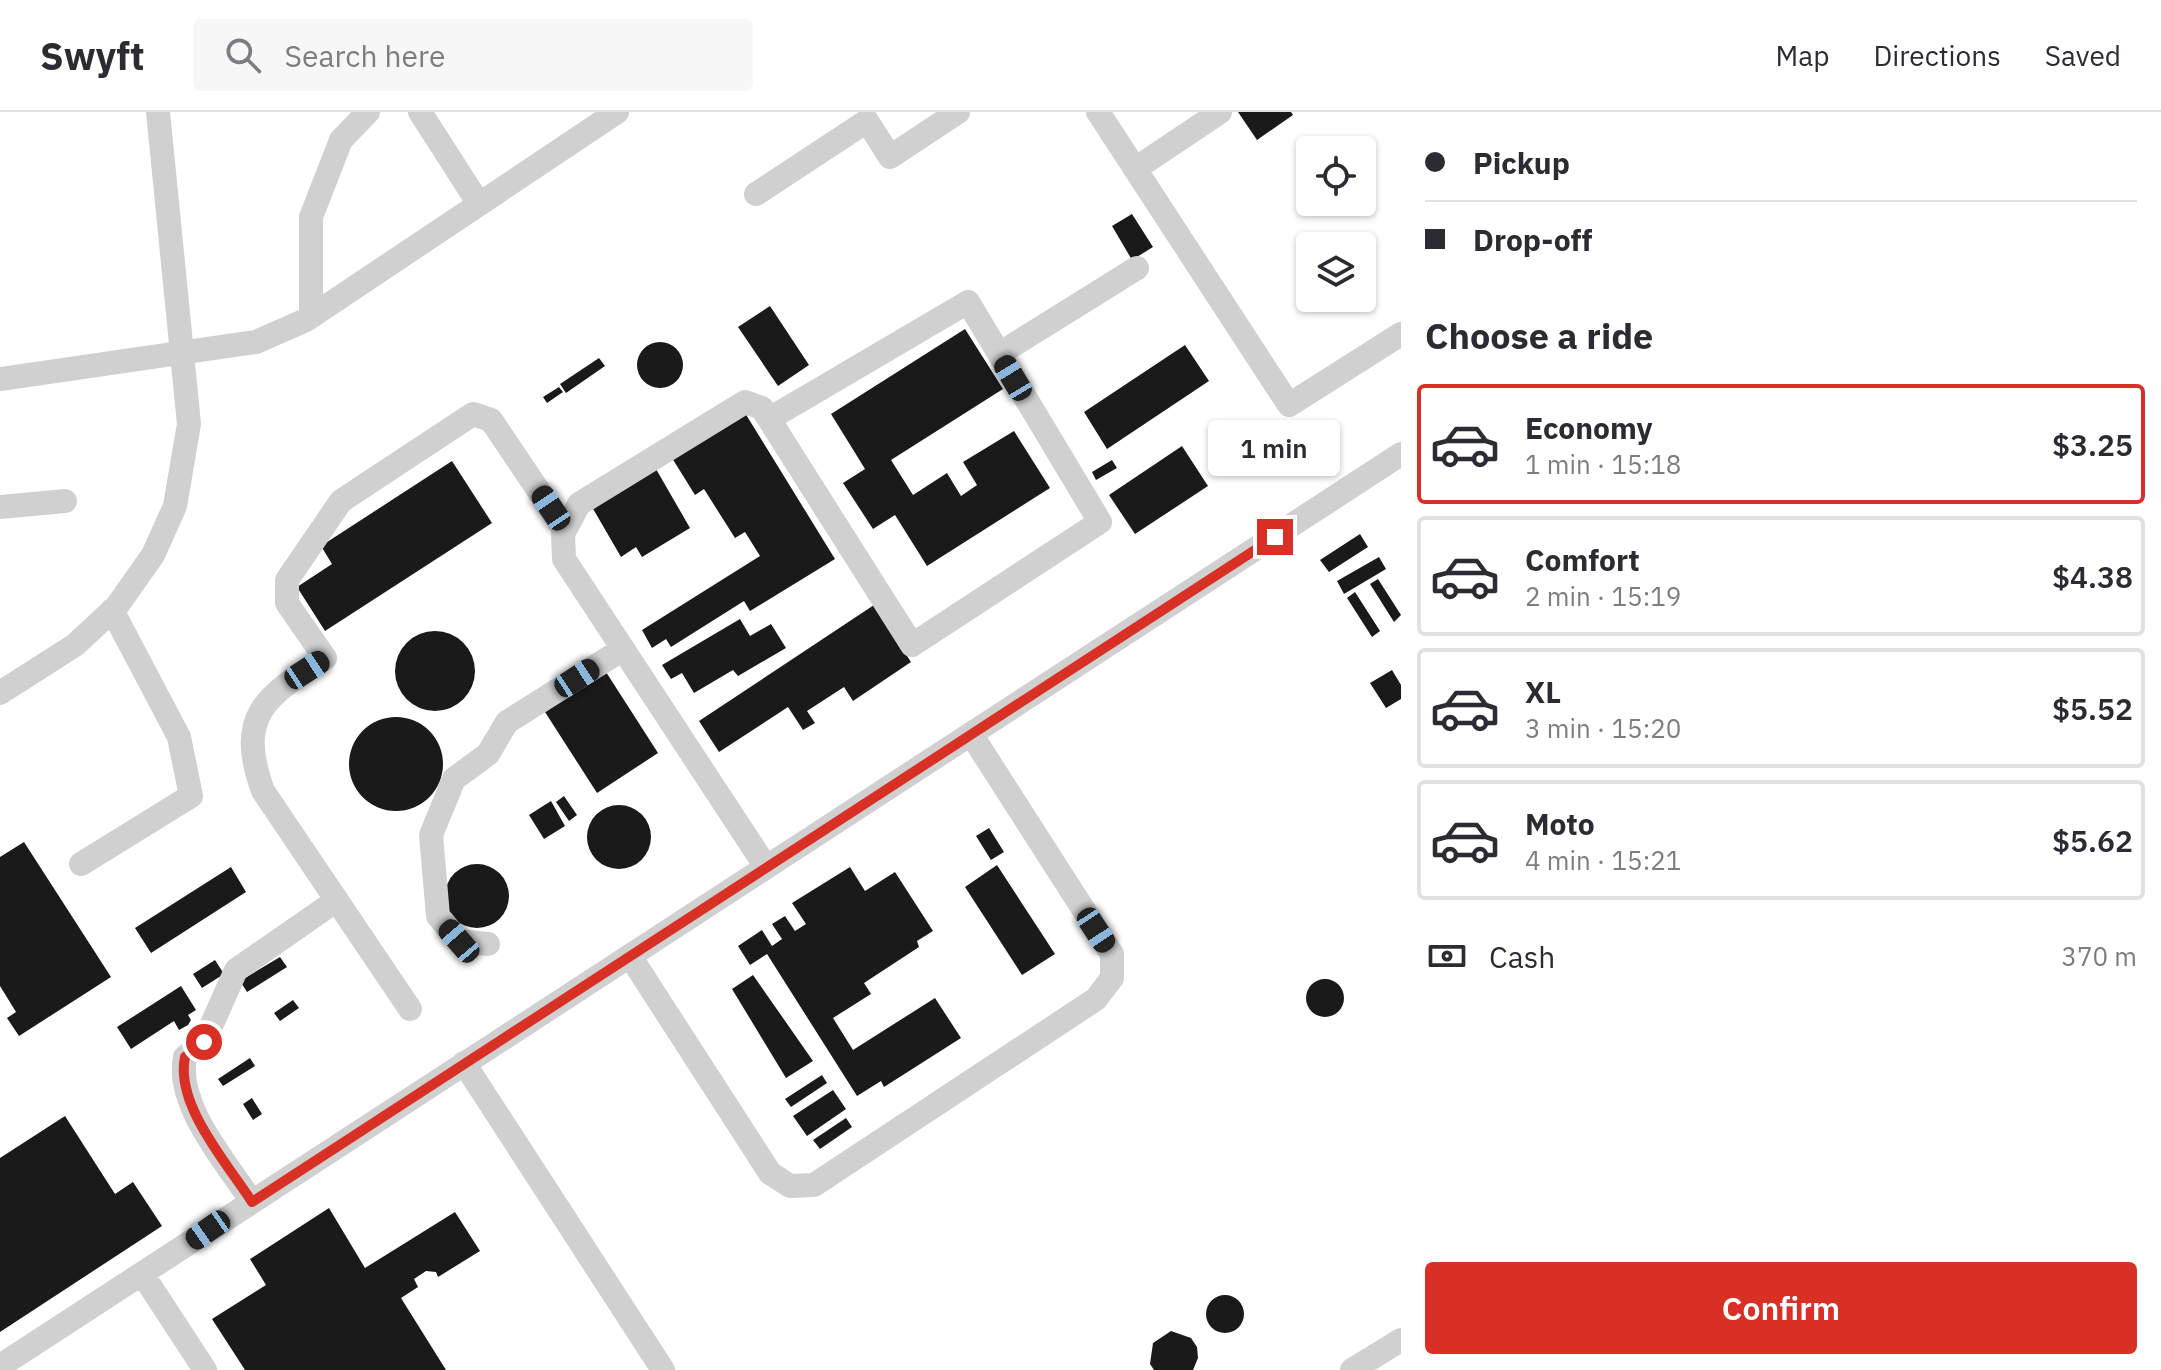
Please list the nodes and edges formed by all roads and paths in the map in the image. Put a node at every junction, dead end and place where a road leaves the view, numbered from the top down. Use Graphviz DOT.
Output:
graph roads {
  1 [pos="158,112"];
  2 [pos="368,112"];
  3 [pos="420,112"];
  4 [pos="617,112"];
  5 [pos="958,112"];
  6 [pos="1098,112"];
  7 [pos="1220,112"];
  8 [pos="1135,169"];
  9 [pos="756,194"];
  10 [pos="479,204"];
  11 [pos="1137,268"];
  12 [pos="311,316"];
  13 [pos="1401,334"];
  14 [pos="999,354"];
  15 [pos="183,355"];
  16 [pos="0,379"];
  17 [pos="769,419"];
  18 [pos="1401,454"];
  19 [pos="65,501"];
  20 [pos="0,507"];
  21 [pos="565,530"];
  22 [pos="112,610"];
  23 [pos="623,649"];
  24 [pos="0,693"];
  25 [pos="971,734"];
  26 [pos="81,864"];
  27 [pos="766,867"];
  28 [pos="337,900"];
  29 [pos="488,944"];
  30 [pos="630,956"];
  31 [pos="410,1009"];
  32 [pos="464,1063"];
  33 [pos="252,1202"];
  34 [pos="143,1275"];
  35 [pos="1401,1340"];
  36 [pos="0,1366"];
  37 [pos="205,1370"];
  38 [pos="663,1370"];
  39 [pos="1352,1370"];
  1 -- 15 [label="lane"];
  2 -- 12 [label="lane"];
  3 -- 10 [label="lane"];
  4 -- 10 [label="lane"];
  5 -- 9 [label="lane"];
  6 -- 8 [label="lane"];
  7 -- 8 [label="lane"];
  8 -- 13 [label="lane"];
  10 -- 12 [label="lane"];
  11 -- 14 [label="lane"];
  12 -- 15 [label="lane"];
  14 -- 17 [label="lane"];
  14 -- 17 [label="lane"];
  15 -- 16 [label="lane"];
  15 -- 22 [label="lane"];
  17 -- 21 [label="lane"];
  18 -- 25 [label="lane"];
  19 -- 20 [label="lane"];
  21 -- 23 [label="lane"];
  21 -- 28 [label="lane"];
  22 -- 24 [label="lane"];
  22 -- 26 [label="lane"];
  23 -- 27 [label="lane"];
  23 -- 29 [label="lane"];
  25 -- 27 [label="lane"];
  25 -- 30 [label="lane"];
  27 -- 30 [label="lane"];
  28 -- 31 [label="lane"];
  28 -- 33 [label="lane"];
  30 -- 32 [label="lane"];
  32 -- 33 [label="lane"];
  32 -- 38 [label="lane"];
  33 -- 34 [label="lane"];
  34 -- 36 [label="lane"];
  34 -- 37 [label="lane"];
  35 -- 39 [label="lane"];
}
